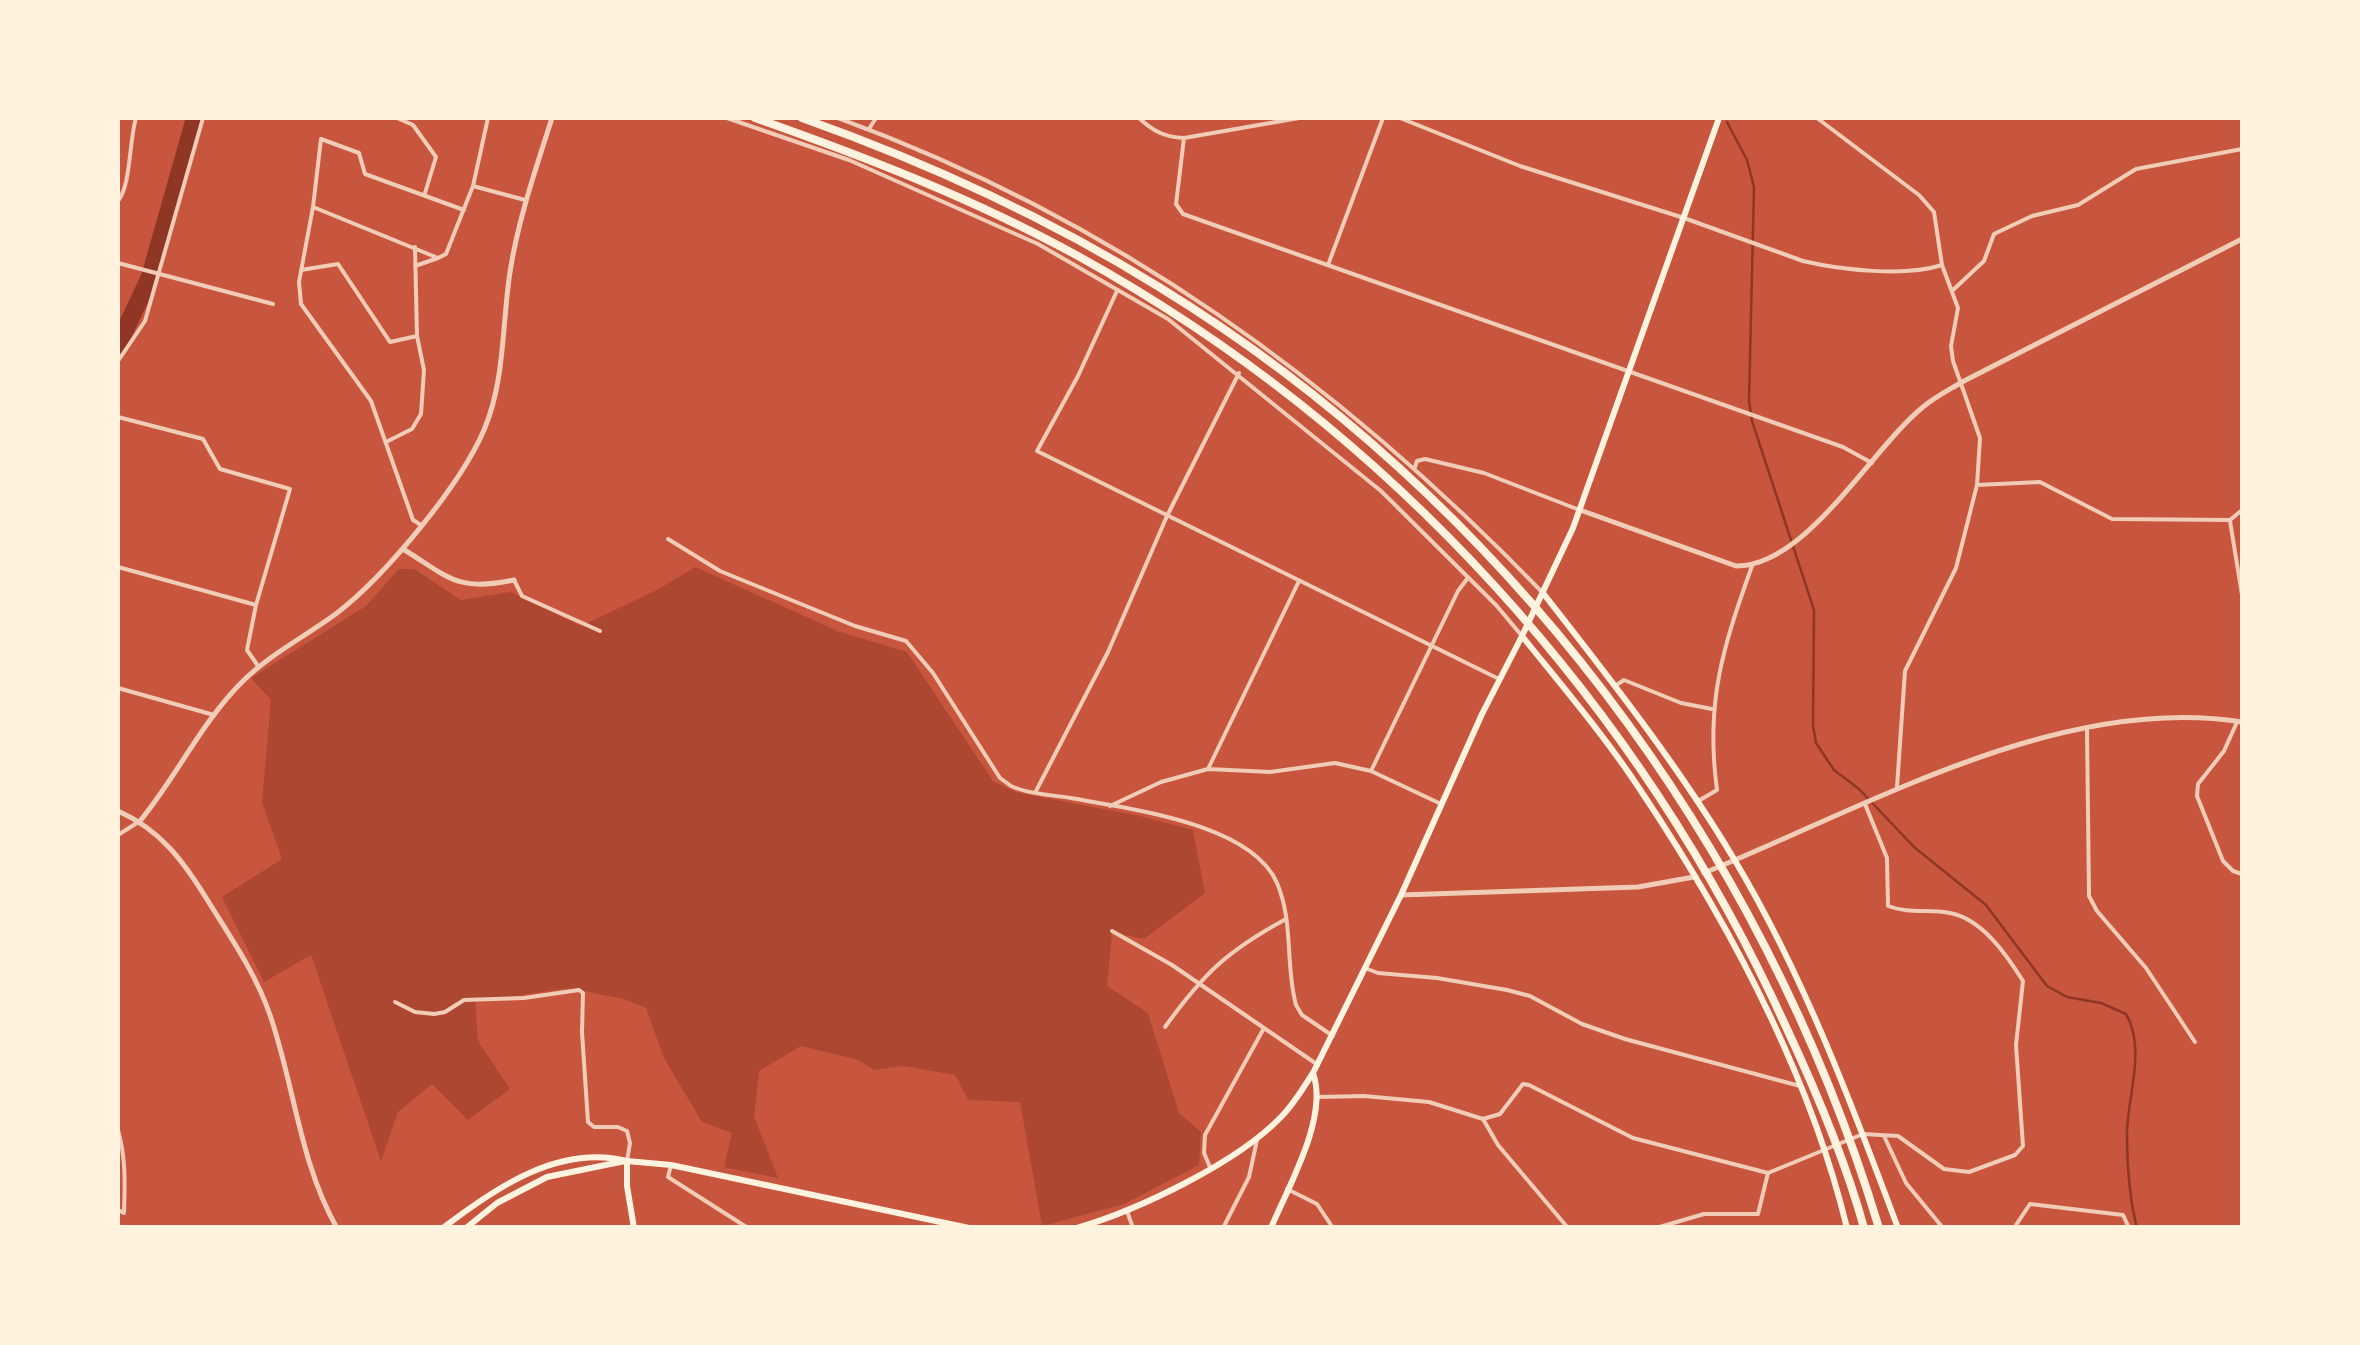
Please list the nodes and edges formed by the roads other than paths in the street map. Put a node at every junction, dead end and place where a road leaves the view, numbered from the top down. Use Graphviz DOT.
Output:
graph roads {
  1 [pos="136,118"];
  2 [pos="202,118"];
  3 [pos="397,118"];
  4 [pos="488,118"];
  5 [pos="552,118"];
  6 [pos="727,118"];
  7 [pos="754,118"];
  8 [pos="802,118"];
  9 [pos="838,118"];
  10 [pos="876,118"];
  11 [pos="1139,118"];
  12 [pos="1299,118"];
  13 [pos="1382,118"];
  14 [pos="1400,118"];
  15 [pos="1718,118"];
  16 [pos="1817,118"];
  17 [pos="869,129"];
  18 [pos="1184,138"];
  19 [pos="2242,149"];
  20 [pos="474,186"];
  21 [pos="424,195"];
  22 [pos="118,201"];
  23 [pos="526,201"];
  24 [pos="314,207"];
  25 [pos="464,210"];
  26 [pos="1684,218"];
  27 [pos="2242,239"];
  28 [pos="414,247"];
  29 [pos="438,258"];
  30 [pos="118,262"];
  31 [pos="1942,265"];
  32 [pos="415,266"];
  33 [pos="1328,266"];
  34 [pos="301,270"];
  35 [pos="157,274"];
  36 [pos="1954,290"];
  37 [pos="1117,291"];
  38 [pos="273,304"];
  39 [pos="417,336"];
  40 [pos="118,361"];
  41 [pos="1630,371"];
  42 [pos="1239,373"];
  43 [pos="1962,382"];
  44 [pos="118,417"];
  45 [pos="386,442"];
  46 [pos="1872,462"];
  47 [pos="1415,467"];
  48 [pos="1977,484"];
  49 [pos="1580,510"];
  50 [pos="2242,510"];
  51 [pos="1168,516"];
  52 [pos="2230,520"];
  53 [pos="421,524"];
  54 [pos="668,539"];
  55 [pos="402,549"];
  56 [pos="1752,566"];
  57 [pos="118,567"];
  58 [pos="1468,578"];
  59 [pos="514,580"];
  60 [pos="1300,581"];
  61 [pos="1544,593"];
  62 [pos="2242,595"];
  63 [pos="256,605"];
  64 [pos="600,631"];
  65 [pos="1522,636"];
  66 [pos="1432,646"];
  67 [pos="258,666"];
  68 [pos="1500,679"];
  69 [pos="1615,686"];
  70 [pos="118,688"];
  71 [pos="1712,709"];
  72 [pos="2242,712"];
  73 [pos="214,715"];
  74 [pos="2241,721"];
  75 [pos="2088,729"];
  76 [pos="1208,769"];
  77 [pos="1371,771"];
  78 [pos="1898,790"];
  79 [pos="1036,792"];
  80 [pos="1698,800"];
  81 [pos="1443,804"];
  82 [pos="1865,804"];
  83 [pos="1110,806"];
  84 [pos="118,811"];
  85 [pos="140,821"];
  86 [pos="118,835"];
  87 [pos="1735,860"];
  88 [pos="2242,874"];
  89 [pos="1694,877"];
  90 [pos="1401,895"];
  91 [pos="1288,918"];
  92 [pos="1112,931"];
  93 [pos="1365,968"];
  94 [pos="1198,982"];
  95 [pos="395,1002"];
  96 [pos="1165,1027"];
  97 [pos="1265,1027"];
  98 [pos="1333,1036"];
  99 [pos="2195,1042"];
  100 [pos="1315,1069"];
  101 [pos="1800,1086"];
  102 [pos="1316,1097"];
  103 [pos="1483,1119"];
  104 [pos="118,1130"];
  105 [pos="1883,1133"];
  106 [pos="1863,1134"];
  107 [pos="1258,1137"];
  108 [pos="1824,1148"];
  109 [pos="626,1161"];
  110 [pos="670,1165"];
  111 [pos="1210,1167"];
  112 [pos="1768,1173"];
  113 [pos="1287,1190"];
  114 [pos="118,1210"];
  115 [pos="1127,1211"];
  116 [pos="337,1228"];
  117 [pos="443,1228"];
  118 [pos="466,1228"];
  119 [pos="634,1228"];
  120 [pos="748,1228"];
  121 [pos="968,1228"];
  122 [pos="1077,1228"];
  123 [pos="1133,1228"];
  124 [pos="1223,1228"];
  125 [pos="1270,1228"];
  126 [pos="1333,1228"];
  127 [pos="1568,1228"];
  128 [pos="1656,1228"];
  129 [pos="1847,1228"];
  130 [pos="1864,1228"];
  131 [pos="1880,1228"];
  132 [pos="1898,1228"];
  133 [pos="1943,1228"];
  134 [pos="2014,1228"];
  135 [pos="2128,1228"];
  1 -- 22 [label="street"];
  2 -- 35 [label="street"];
  3 -- 21 [label="street"];
  4 -- 20 [label="street"];
  5 -- 23 [label="street"];
  6 -- 37 [label="street"];
  7 -- 130 [label="highway"];
  8 -- 131 [label="highway"];
  9 -- 17 [label="street"];
  10 -- 17 [label="street"];
  11 -- 18 [label="street"];
  12 -- 18 [label="street"];
  13 -- 33 [label="street"];
  14 -- 26 [label="street"];
  15 -- 26 [label="main road"];
  16 -- 31 [label="street"];
  17 -- 47 [label="street"];
  18 -- 33 [label="street"];
  19 -- 36 [label="street"];
  20 -- 23 [label="street"];
  20 -- 25 [label="street"];
  21 -- 24 [label="street"];
  21 -- 25 [label="street"];
  23 -- 53 [label="street"];
  24 -- 28 [label="street"];
  24 -- 34 [label="street"];
  25 -- 29 [label="street"];
  26 -- 31 [label="street"];
  26 -- 41 [label="main road"];
  27 -- 43 [label="street"];
  28 -- 29 [label="street"];
  28 -- 32 [label="street"];
  29 -- 32 [label="street"];
  30 -- 35 [label="street"];
  31 -- 36 [label="street"];
  32 -- 39 [label="street"];
  33 -- 41 [label="street"];
  34 -- 39 [label="street"];
  34 -- 45 [label="street"];
  35 -- 38 [label="street"];
  35 -- 40 [label="street"];
  36 -- 43 [label="street"];
  37 -- 42 [label="street"];
  37 -- 51 [label="street"];
  39 -- 45 [label="street"];
  41 -- 46 [label="street"];
  41 -- 49 [label="main road"];
  42 -- 51 [label="street"];
  42 -- 58 [label="street"];
  43 -- 46 [label="street"];
  43 -- 48 [label="street"];
  44 -- 63 [label="street"];
  45 -- 53 [label="street"];
  46 -- 56 [label="street"];
  47 -- 49 [label="street"];
  47 -- 61 [label="street"];
  48 -- 52 [label="street"];
  48 -- 78 [label="street"];
  49 -- 56 [label="street"];
  49 -- 61 [label="main road"];
  50 -- 52 [label="street"];
  51 -- 60 [label="street"];
  51 -- 79 [label="street"];
  52 -- 62 [label="street"];
  53 -- 55 [label="street"];
  54 -- 79 [label="street"];
  55 -- 59 [label="street"];
  55 -- 67 [label="street"];
  56 -- 71 [label="street"];
  57 -- 63 [label="street"];
  58 -- 65 [label="street"];
  58 -- 66 [label="street"];
  59 -- 64 [label="street"];
  60 -- 66 [label="street"];
  60 -- 76 [label="street"];
  61 -- 65 [label="main road"];
  61 -- 69 [label="main road"];
  63 -- 67 [label="street"];
  65 -- 68 [label="main road"];
  65 -- 89 [label="main road"];
  66 -- 68 [label="street"];
  66 -- 77 [label="street"];
  67 -- 73 [label="street"];
  68 -- 81 [label="main road"];
  69 -- 71 [label="street"];
  69 -- 80 [label="main road"];
  70 -- 73 [label="street"];
  71 -- 80 [label="street"];
  72 -- 74 [label="street"];
  73 -- 85 [label="street"];
  74 -- 75 [label="street"];
  74 -- 88 [label="street"];
  75 -- 78 [label="street"];
  75 -- 99 [label="street"];
  76 -- 77 [label="street"];
  76 -- 83 [label="street"];
  77 -- 81 [label="street"];
  78 -- 82 [label="street"];
  79 -- 83 [label="street"];
  80 -- 87 [label="main road"];
  81 -- 90 [label="main road"];
  82 -- 87 [label="street"];
  82 -- 105 [label="street"];
  83 -- 91 [label="street"];
  84 -- 85 [label="street"];
  85 -- 86 [label="street"];
  85 -- 116 [label="street"];
  87 -- 89 [label="street"];
  87 -- 106 [label="main road"];
  89 -- 90 [label="street"];
  89 -- 101 [label="main road"];
  90 -- 93 [label="main road"];
  91 -- 94 [label="street"];
  91 -- 98 [label="street"];
  92 -- 94 [label="street"];
  93 -- 98 [label="main road"];
  93 -- 101 [label="street"];
  94 -- 96 [label="street"];
  94 -- 97 [label="street"];
  95 -- 109 [label="street"];
  97 -- 100 [label="street"];
  97 -- 111 [label="street"];
  98 -- 100 [label="main road"];
  100 -- 102 [label="main road"];
  100 -- 107 [label="main road"];
  101 -- 108 [label="main road"];
  102 -- 103 [label="street"];
  102 -- 113 [label="main road"];
  103 -- 112 [label="street"];
  103 -- 127 [label="street"];
  104 -- 114 [label="street"];
  105 -- 106 [label="street"];
  105 -- 133 [label="street"];
  106 -- 108 [label="street"];
  106 -- 132 [label="main road"];
  107 -- 111 [label="main road"];
  107 -- 124 [label="street"];
  108 -- 112 [label="street"];
  108 -- 129 [label="main road"];
  109 -- 110 [label="main road"];
  109 -- 117 [label="main road"];
  109 -- 118 [label="main road"];
  109 -- 119 [label="main road"];
  110 -- 120 [label="street"];
  110 -- 121 [label="main road"];
  111 -- 115 [label="main road"];
  112 -- 128 [label="street"];
  113 -- 125 [label="main road"];
  113 -- 126 [label="street"];
  115 -- 122 [label="main road"];
  115 -- 123 [label="street"];
  134 -- 135 [label="street"];
}
